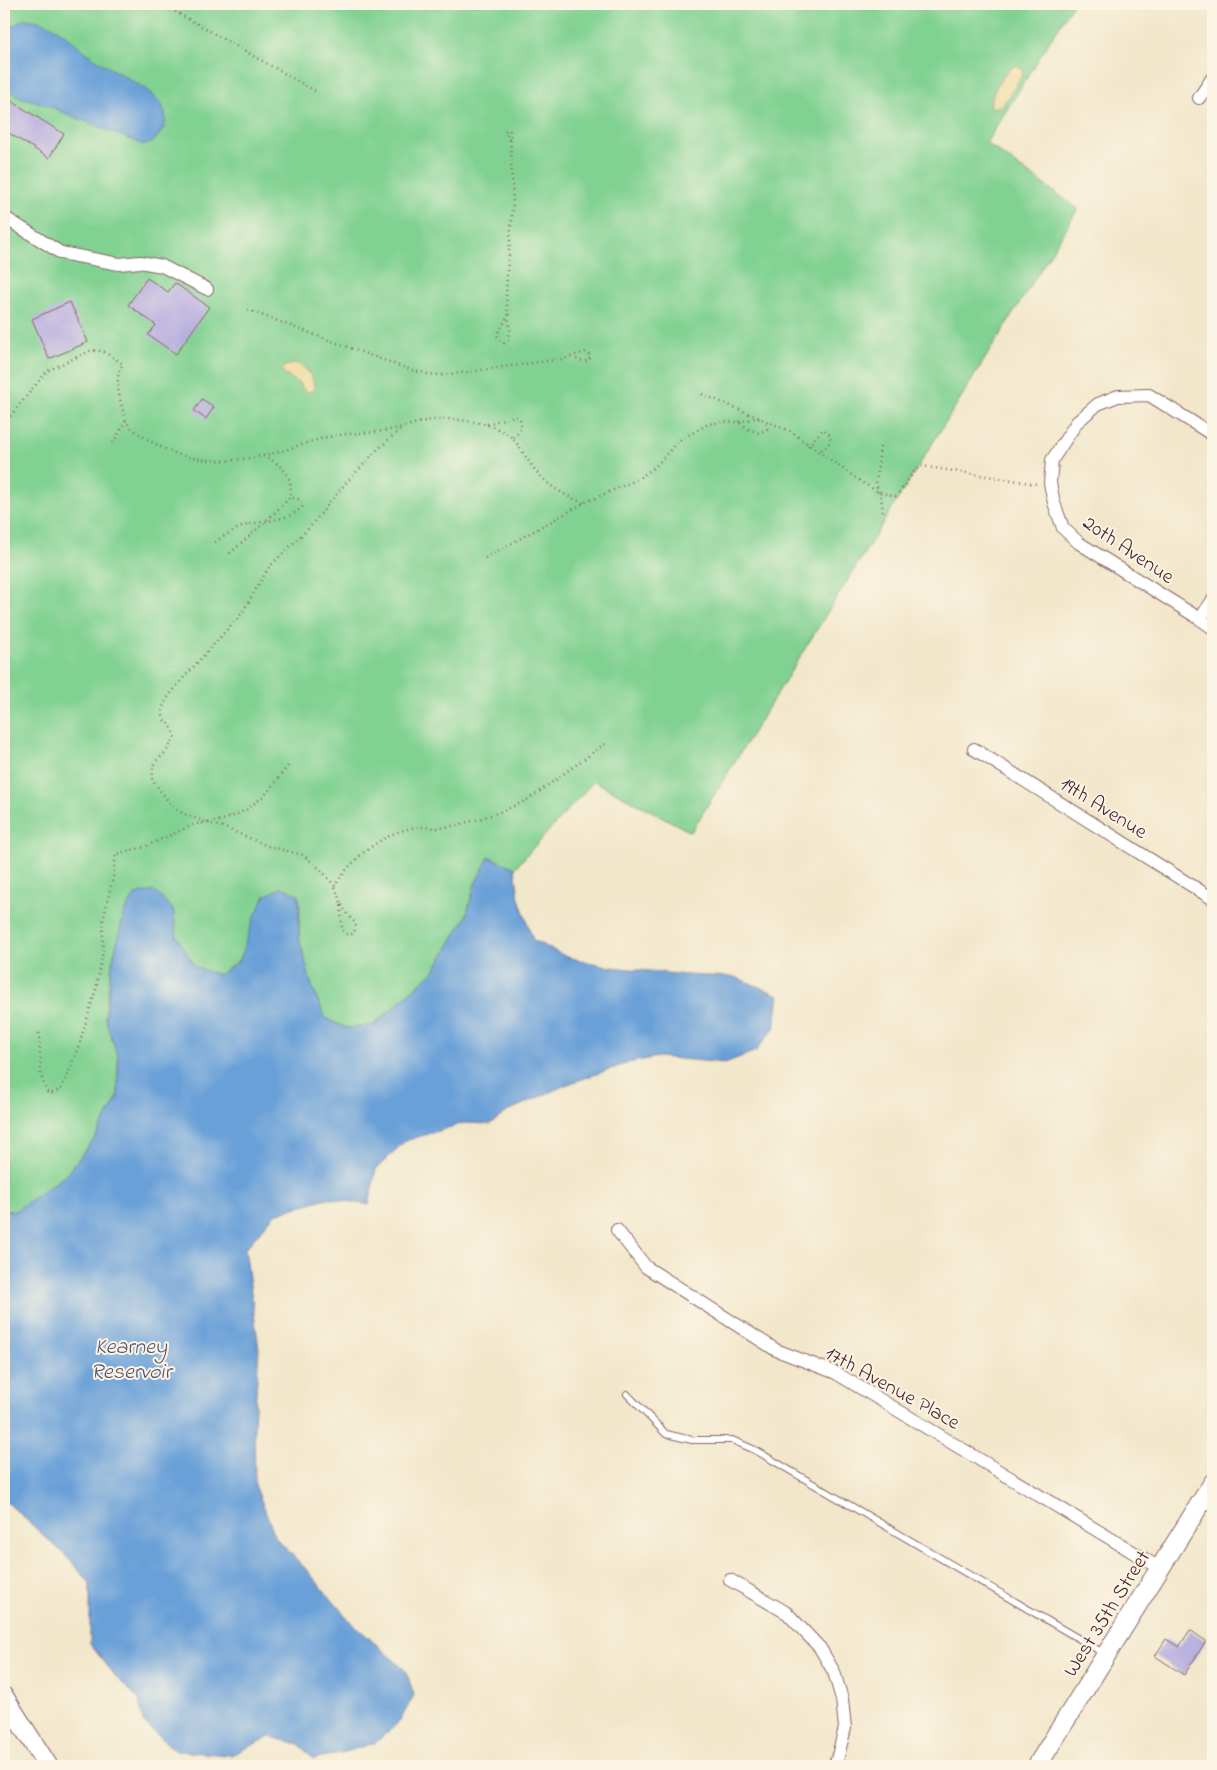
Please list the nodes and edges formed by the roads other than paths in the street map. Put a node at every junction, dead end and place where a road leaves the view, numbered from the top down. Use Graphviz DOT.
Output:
graph roads {
  1 [pos="1213,77"];
  2 [pos="1199,98"];
  3 [pos="4,217"];
  4 [pos="207,289"];
  5 [pos="1213,434"];
  6 [pos="1213,600"];
  7 [pos="1200,620"];
  8 [pos="1213,628"];
  9 [pos="974,749"];
  10 [pos="1213,899"];
  11 [pos="617,1230"];
  12 [pos="626,1394"];
  13 [pos="1213,1486"];
  14 [pos="1161,1569"];
  15 [pos="730,1580"];
  16 [pos="1106,1655"];
  17 [pos="4,1697"];
  18 [pos="48,1766"];
  19 [pos="833,1766"];
  20 [pos="1037,1766"];
  1 -- 2 [label="street"];
  3 -- 4 [label="street"];
  5 -- 7 [label="street, 20th Avenue"];
  6 -- 7 [label="street"];
  7 -- 8 [label="street, 20th Avenue"];
  9 -- 10 [label="street, 19th Avenue"];
  11 -- 14 [label="street, 17th Avenue Place"];
  12 -- 16 [label="lane"];
  13 -- 14 [label="street, West 35th Street"];
  14 -- 16 [label="street, West 35th Street"];
  15 -- 19 [label="street"];
  16 -- 20 [label="street, West 35th Street"];
  17 -- 18 [label="street"];
}
